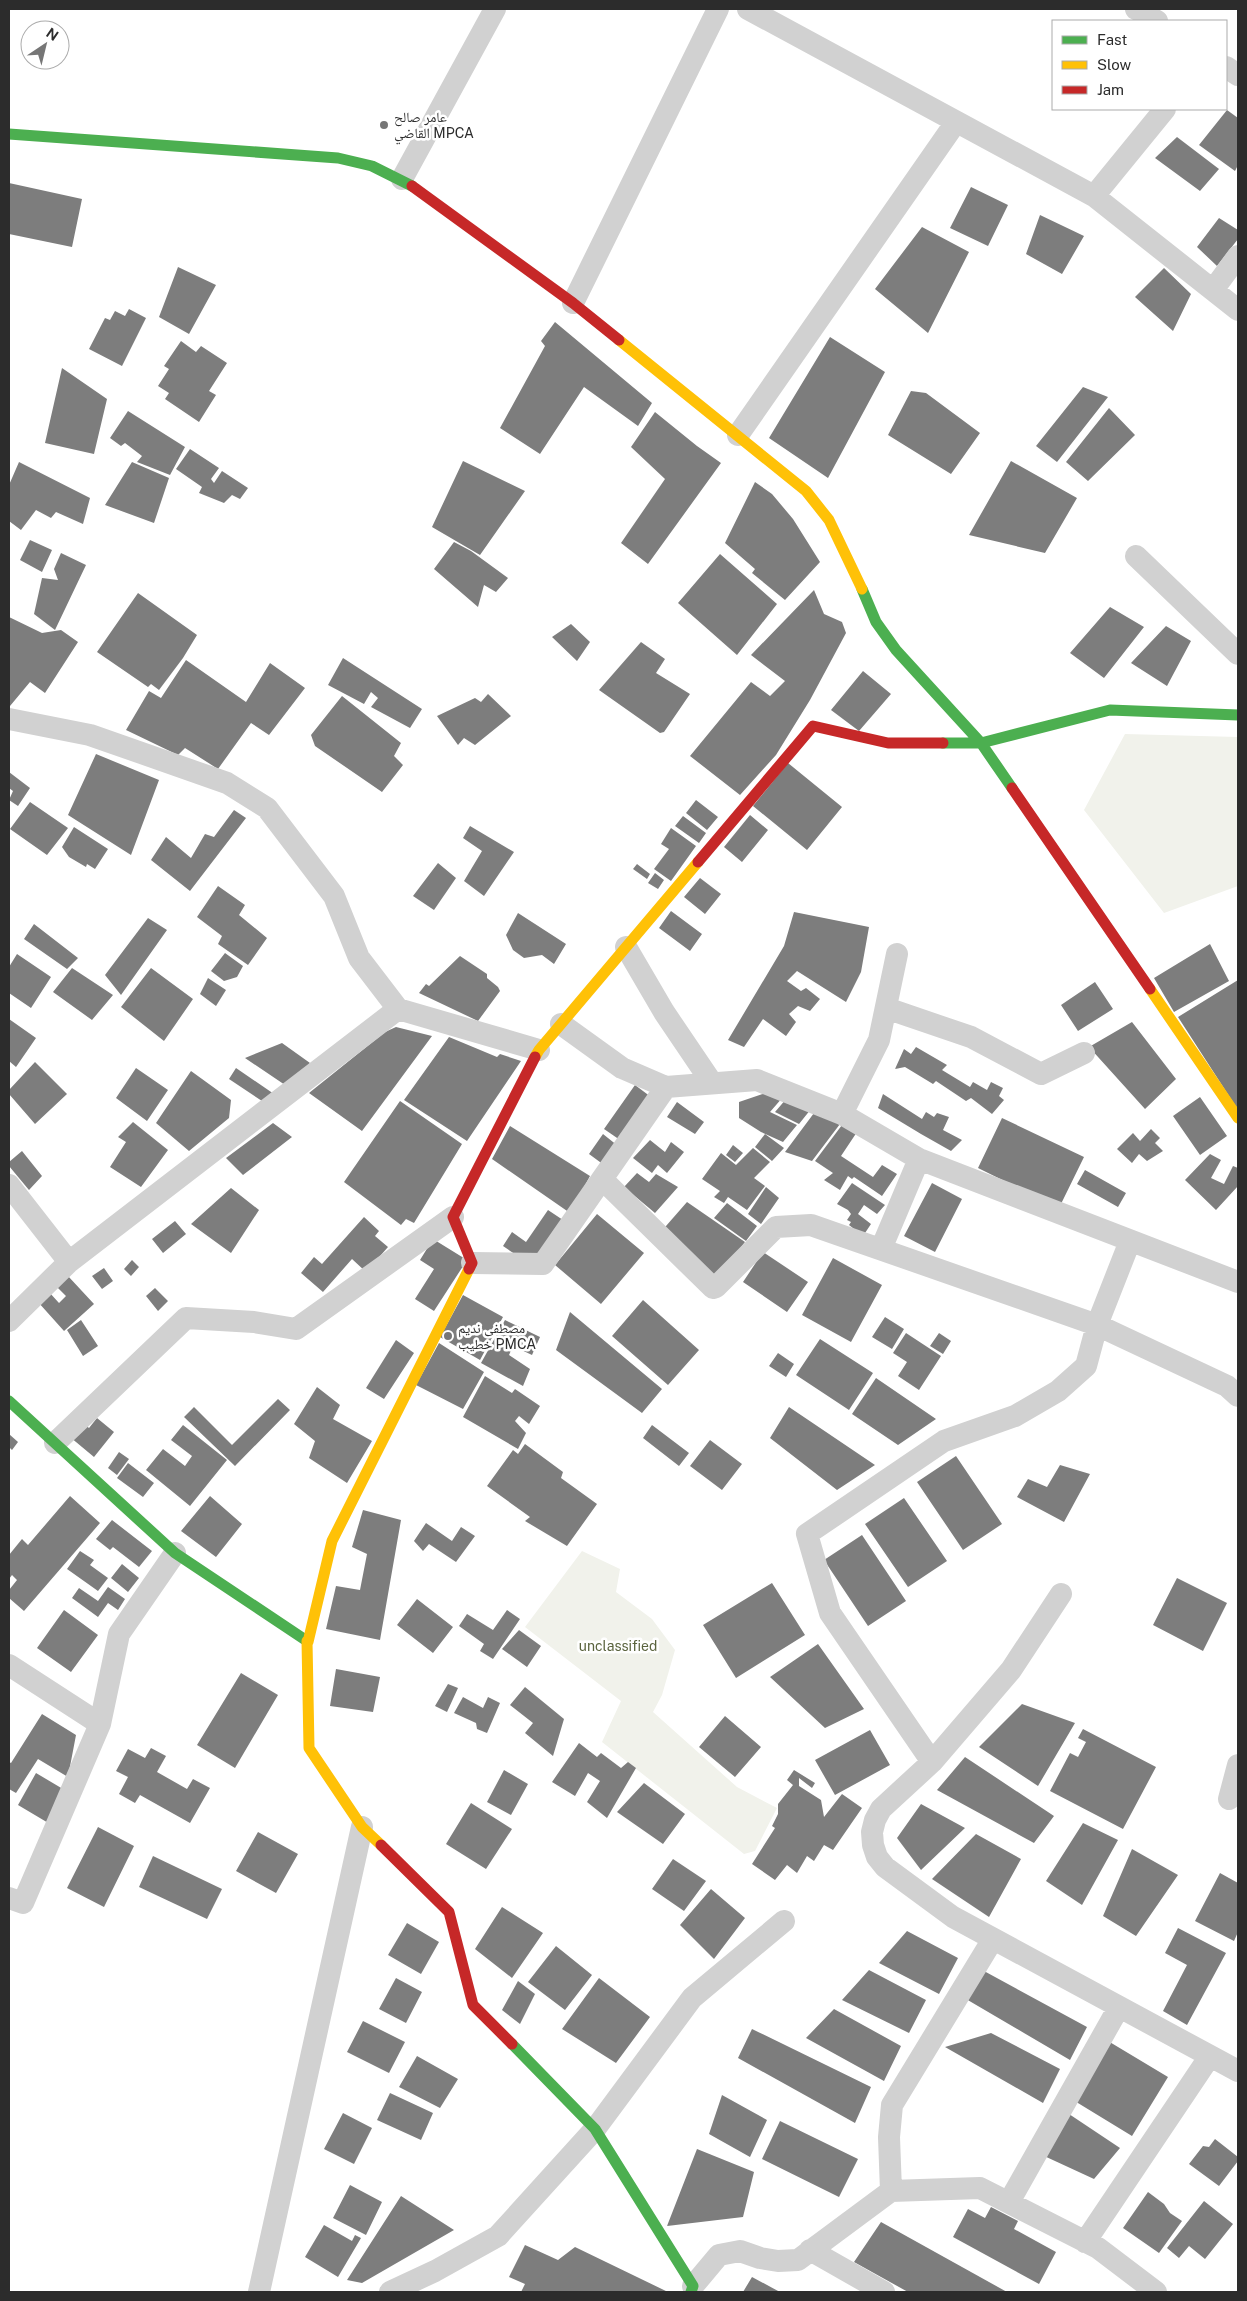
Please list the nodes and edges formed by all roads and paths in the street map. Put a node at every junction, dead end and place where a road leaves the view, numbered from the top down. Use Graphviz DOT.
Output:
graph roads {
  1 [pos="496,9"];
  2 [pos="718,9"];
  3 [pos="748,9"];
  4 [pos="1136,9"];
  5 [pos="1155,20"];
  6 [pos="1227,67"];
  7 [pos="1238,75"];
  8 [pos="1164,110"];
  9 [pos="956,122"];
  10 [pos="9,134"];
  11 [pos="402,179"];
  12 [pos="1094,196"];
  13 [pos="1238,256"];
  14 [pos="1213,290"];
  15 [pos="573,303"];
  16 [pos="1238,310"];
  17 [pos="738,435"];
  18 [pos="1136,556"];
  19 [pos="1238,654"];
  20 [pos="1238,715"];
  21 [pos="9,719"];
  22 [pos="981,743"];
  23 [pos="626,947"];
  24 [pos="897,954"];
  25 [pos="886,1008"];
  26 [pos="398,1009"];
  27 [pos="561,1024"];
  28 [pos="540,1050"];
  29 [pos="1084,1053"];
  30 [pos="712,1083"];
  31 [pos="666,1087"];
  32 [pos="842,1114"];
  33 [pos="1238,1118"];
  34 [pos="919,1159"];
  35 [pos="602,1179"];
  36 [pos="9,1185"];
  37 [pos="453,1217"];
  38 [pos="1130,1241"];
  39 [pos="881,1249"];
  40 [pos="69,1262"];
  41 [pos="472,1263"];
  42 [pos="1238,1282"];
  43 [pos="9,1321"];
  44 [pos="1096,1325"];
  45 [pos="1238,1396"];
  46 [pos="9,1401"];
  47 [pos="55,1443"];
  48 [pos="175,1554"];
  49 [pos="1061,1594"];
  50 [pos="308,1642"];
  51 [pos="9,1665"];
  52 [pos="100,1724"];
  53 [pos="932,1762"];
  54 [pos="1238,1765"];
  55 [pos="1229,1799"];
  56 [pos="362,1827"];
  57 [pos="9,1898"];
  58 [pos="784,1921"];
  59 [pos="993,1938"];
  60 [pos="1119,2007"];
  61 [pos="1210,2056"];
  62 [pos="1238,2071"];
  63 [pos="595,2129"];
  64 [pos="891,2192"];
  65 [pos="1008,2202"];
  66 [pos="1085,2242"];
  67 [pos="810,2250"];
  68 [pos="435,2271"];
  69 [pos="692,2289"];
  70 [pos="259,2292"];
  71 [pos="390,2292"];
  72 [pos="424,2292"];
  73 [pos="884,2292"];
  74 [pos="1156,2292"];
  1 -- 11 [label="street"];
  2 -- 15 [label="street"];
  3 -- 9 [label="street"];
  4 -- 5 [label="street"];
  6 -- 7 [label="street"];
  8 -- 12 [label="street"];
  9 -- 12 [label="street"];
  9 -- 17 [label="street"];
  10 -- 11 [label="street"];
  11 -- 15 [label="street"];
  12 -- 14 [label="street"];
  13 -- 14 [label="street"];
  14 -- 16 [label="street"];
  15 -- 17 [label="street"];
  17 -- 22 [label="street"];
  18 -- 19 [label="street"];
  20 -- 22 [label="street"];
  21 -- 26 [label="street"];
  22 -- 23 [label="street"];
  22 -- 33 [label="street"];
  23 -- 27 [label="street"];
  23 -- 30 [label="street"];
  24 -- 25 [label="street"];
  25 -- 29 [label="street"];
  25 -- 32 [label="street"];
  26 -- 28 [label="street"];
  26 -- 40 [label="street"];
  27 -- 28 [label="street"];
  27 -- 31 [label="street"];
  28 -- 37 [label="street"];
  30 -- 31 [label="street"];
  30 -- 32 [label="street"];
  31 -- 35 [label="street"];
  32 -- 34 [label="street"];
  34 -- 38 [label="street"];
  34 -- 39 [label="street"];
  35 -- 39 [label="street"];
  35 -- 41 [label="street"];
  36 -- 40 [label="street"];
  37 -- 41 [label="street"];
  37 -- 47 [label="street"];
  38 -- 42 [label="street"];
  38 -- 44 [label="street"];
  39 -- 44 [label="street"];
  40 -- 43 [label="street"];
  41 -- 50 [label="street"];
  44 -- 45 [label="street"];
  44 -- 53 [label="street"];
  46 -- 47 [label="street"];
  47 -- 48 [label="street"];
  48 -- 50 [label="street"];
  48 -- 52 [label="street"];
  49 -- 53 [label="street"];
  50 -- 56 [label="street"];
  51 -- 52 [label="street"];
  52 -- 57 [label="street"];
  53 -- 59 [label="street"];
  54 -- 55 [label="street"];
  56 -- 63 [label="street"];
  56 -- 70 [label="street"];
  58 -- 63 [label="street"];
  59 -- 60 [label="street"];
  59 -- 64 [label="street"];
  60 -- 61 [label="street"];
  60 -- 65 [label="street"];
  61 -- 62 [label="street"];
  61 -- 66 [label="street"];
  63 -- 68 [label="street"];
  63 -- 69 [label="street"];
  64 -- 65 [label="street"];
  64 -- 67 [label="street"];
  65 -- 66 [label="street"];
  66 -- 74 [label="street"];
  67 -- 69 [label="street"];
  67 -- 73 [label="street"];
  68 -- 71 [label="street"];
  68 -- 72 [label="street"];
}
